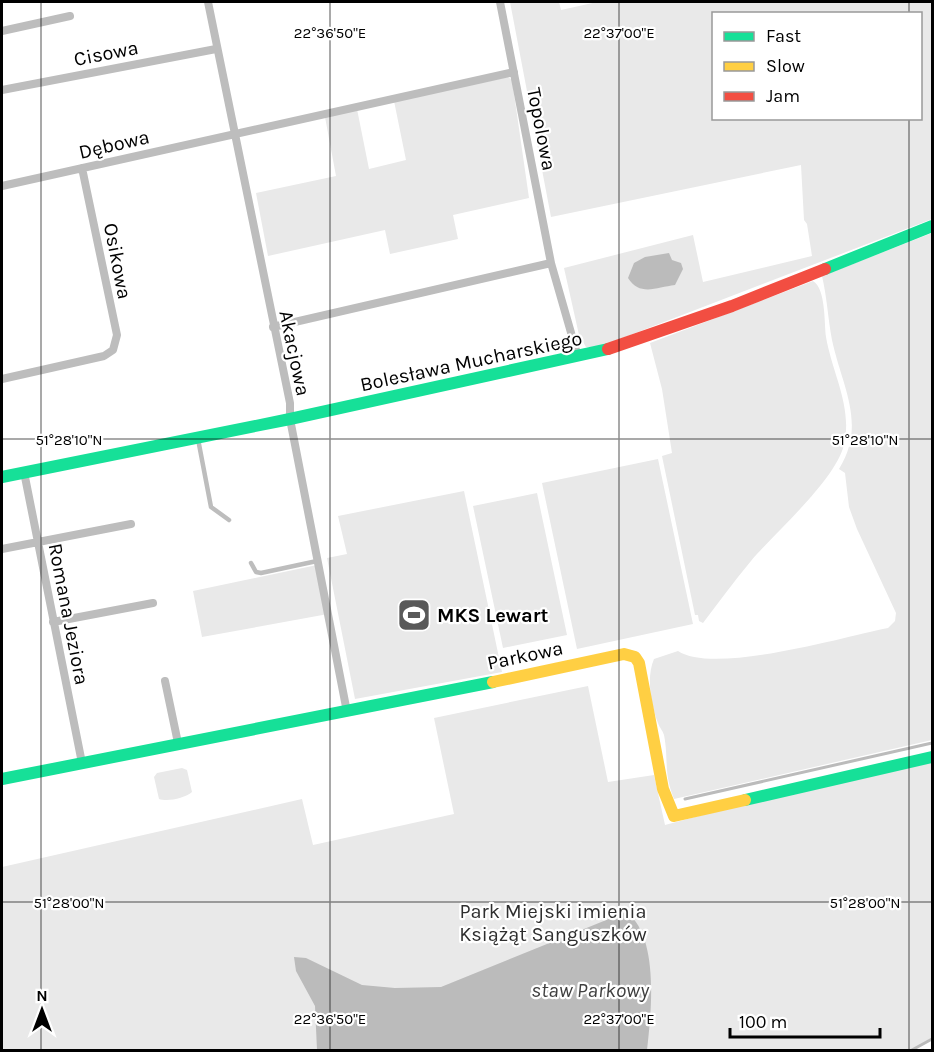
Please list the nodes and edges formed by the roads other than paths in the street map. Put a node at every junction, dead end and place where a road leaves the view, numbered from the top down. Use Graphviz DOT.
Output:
graph roads {
  1 [pos="208,2"];
  2 [pos="500,2"];
  3 [pos="70,16"];
  4 [pos="2,31"];
  5 [pos="216,49"];
  6 [pos="514,72"];
  7 [pos="2,90"];
  8 [pos="233,134"];
  9 [pos="82,168"];
  10 [pos="2,186"];
  11 [pos="933,226"];
  12 [pos="551,263"];
  13 [pos="273,327"];
  14 [pos="578,357"];
  15 [pos="2,379"];
  16 [pos="290,419"];
  17 [pos="198,437"];
  18 [pos="24,472"];
  19 [pos="2,477"];
  20 [pos="229,520"];
  21 [pos="131,524"];
  22 [pos="38,542"];
  23 [pos="2,549"];
  24 [pos="317,561"];
  25 [pos="251,563"];
  26 [pos="153,603"];
  27 [pos="53,622"];
  28 [pos="165,681"];
  29 [pos="347,712"];
  30 [pos="178,743"];
  31 [pos="933,757"];
  32 [pos="82,762"];
  33 [pos="2,779"];
  1 -- 5 [label="street, Akacjowa"];
  2 -- 6 [label="street, Topolowa"];
  3 -- 4 [label="street"];
  5 -- 7 [label="street, Cisowa"];
  5 -- 8 [label="street, Akacjowa"];
  6 -- 8 [label="street, Dębowa"];
  6 -- 12 [label="street, Topolowa"];
  8 -- 9 [label="street, Dębowa"];
  8 -- 13 [label="street, Akacjowa"];
  9 -- 10 [label="street, Dębowa"];
  9 -- 15 [label="street, Osikowa"];
  11 -- 14 [label="street, Bolesława Mucharskiego"];
  12 -- 13 [label="street"];
  12 -- 14 [label="street, Topolowa"];
  13 -- 16 [label="street, Akacjowa"];
  14 -- 16 [label="street, Bolesława Mucharskiego"];
  16 -- 17 [label="street, Bolesława Mucharskiego"];
  16 -- 24 [label="street, Akacjowa"];
  17 -- 18 [label="street, Bolesława Mucharskiego"];
  17 -- 20 [label="lane"];
  18 -- 19 [label="street, Bolesława Mucharskiego"];
  18 -- 22 [label="street, Romana Jeziora"];
  21 -- 22 [label="street"];
  22 -- 23 [label="street"];
  22 -- 27 [label="street, Romana Jeziora"];
  24 -- 25 [label="lane"];
  24 -- 29 [label="street, Akacjowa"];
  26 -- 27 [label="street"];
  27 -- 32 [label="street, Romana Jeziora"];
  28 -- 30 [label="street"];
  29 -- 30 [label="street, Parkowa"];
  29 -- 31 [label="street, Parkowa"];
  30 -- 32 [label="street, Parkowa"];
  32 -- 33 [label="street, Parkowa"];
}
